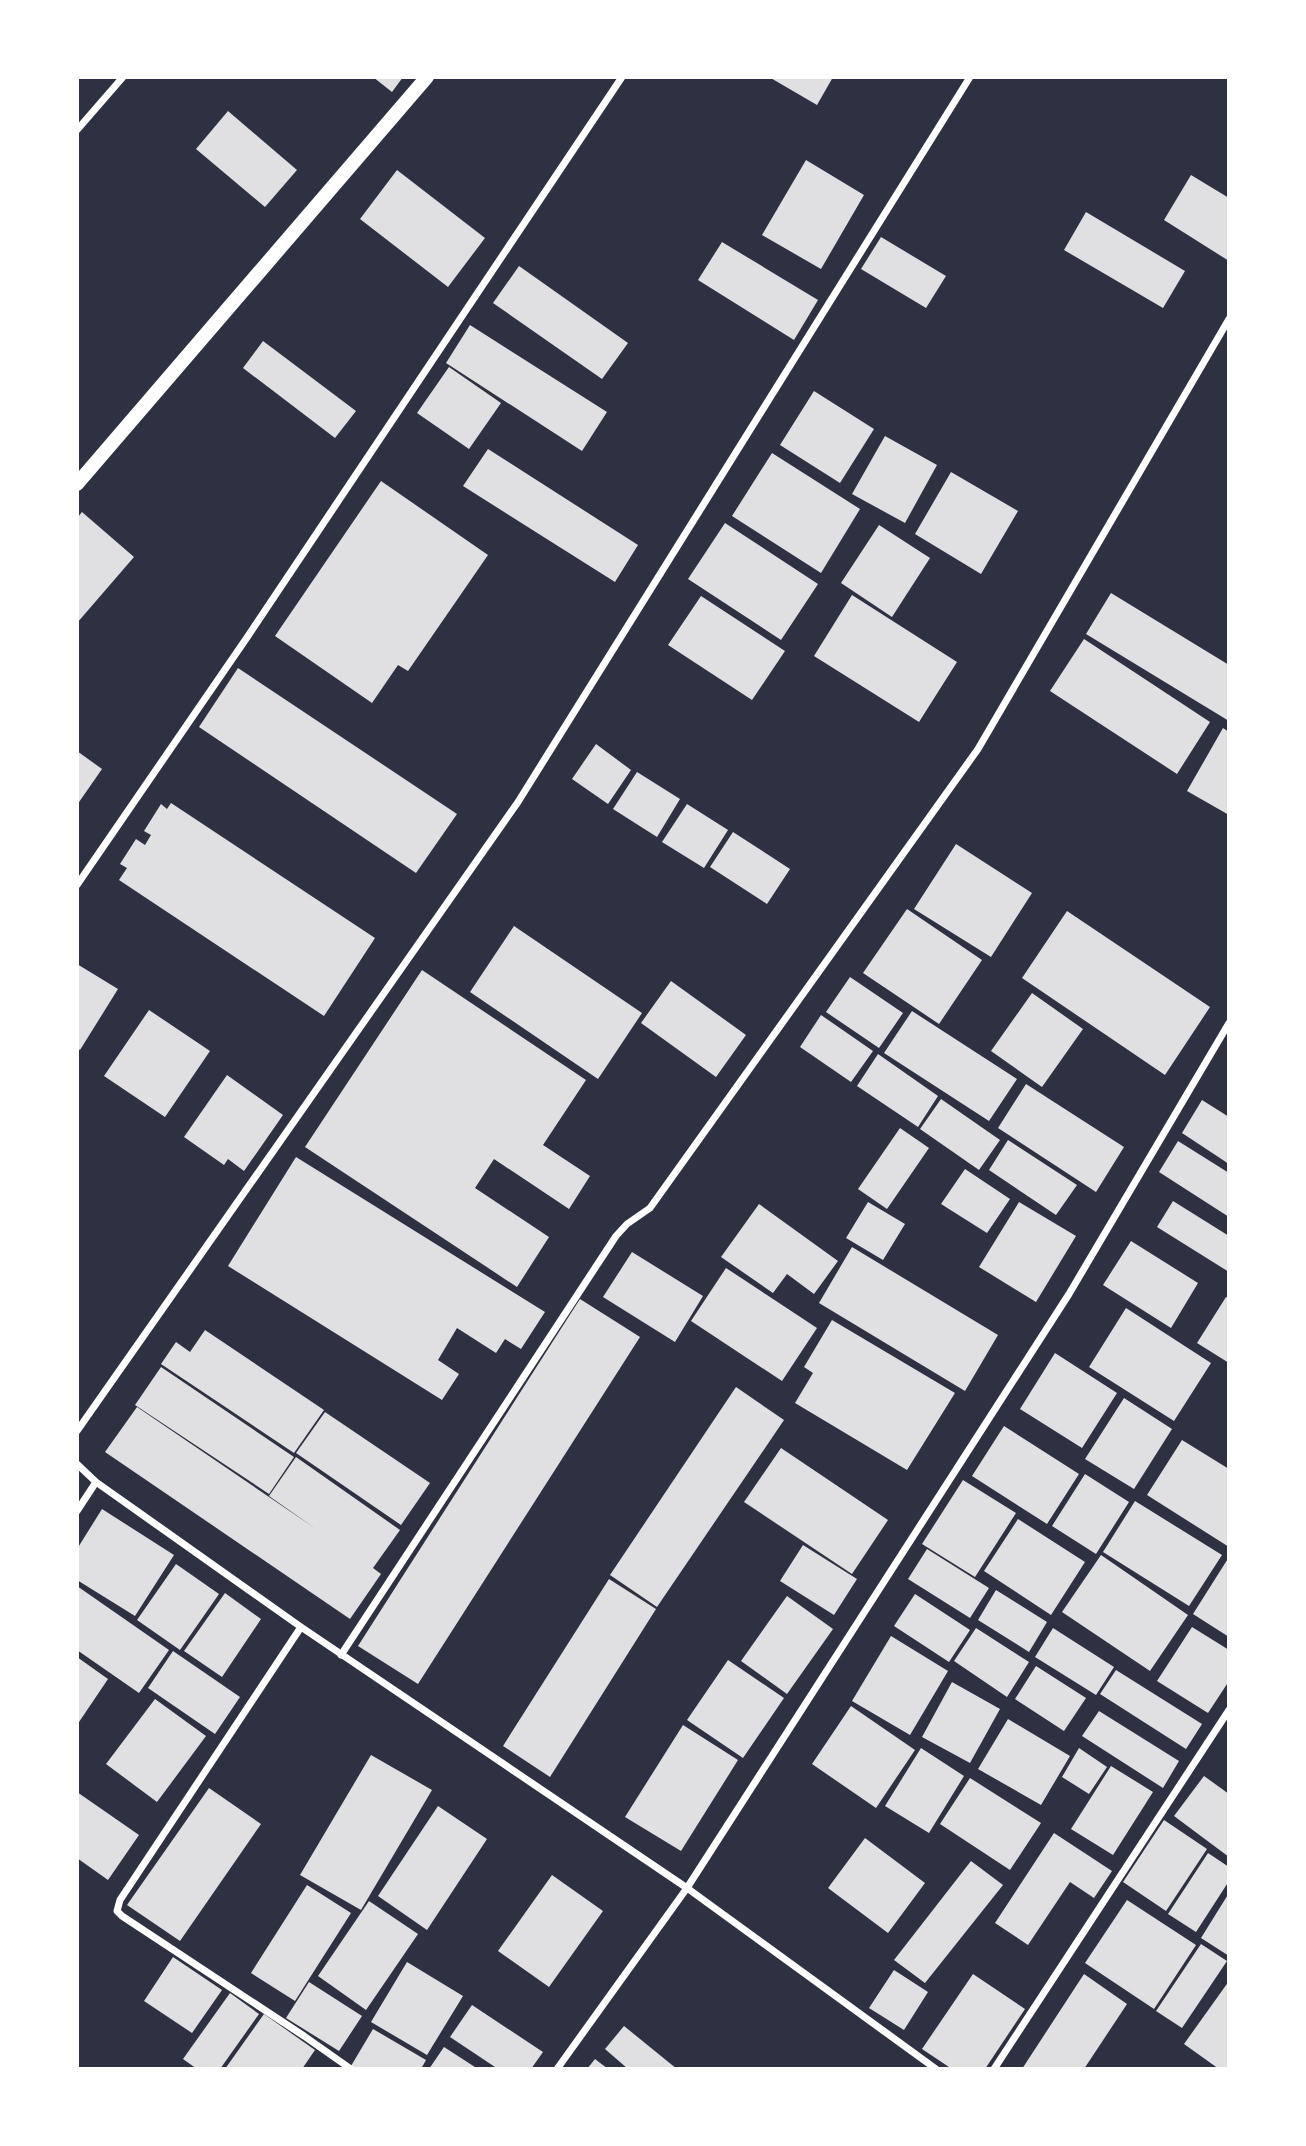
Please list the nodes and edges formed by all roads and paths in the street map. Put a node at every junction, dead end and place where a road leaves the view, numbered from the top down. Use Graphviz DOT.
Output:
graph roads {
  1 [pos="123,77"];
  2 [pos="427,77"];
  3 [pos="622,77"];
  4 [pos="970,77"];
  5 [pos="77,130"];
  6 [pos="1229,319"];
  7 [pos="77,484"];
  8 [pos="77,885"];
  9 [pos="1229,1023"];
  10 [pos="77,1431"];
  11 [pos="77,1465"];
  12 [pos="96,1482"];
  13 [pos="77,1511"];
  14 [pos="301,1627"];
  15 [pos="341,1655"];
  16 [pos="1229,1710"];
  17 [pos="687,1888"];
  18 [pos="351,2069"];
  19 [pos="557,2069"];
  20 [pos="936,2069"];
  21 [pos="994,2069"];
  1 -- 5 [label="street"];
  2 -- 7 [label="main road"];
  3 -- 8 [label="street"];
  4 -- 10 [label="street"];
  6 -- 15 [label="street"];
  9 -- 17 [label="street"];
  11 -- 12 [label="street"];
  12 -- 13 [label="street"];
  12 -- 14 [label="street"];
  14 -- 15 [label="street"];
  14 -- 18 [label="street"];
  15 -- 17 [label="street"];
  16 -- 21 [label="street"];
  17 -- 19 [label="street"];
  17 -- 20 [label="street"];
}
